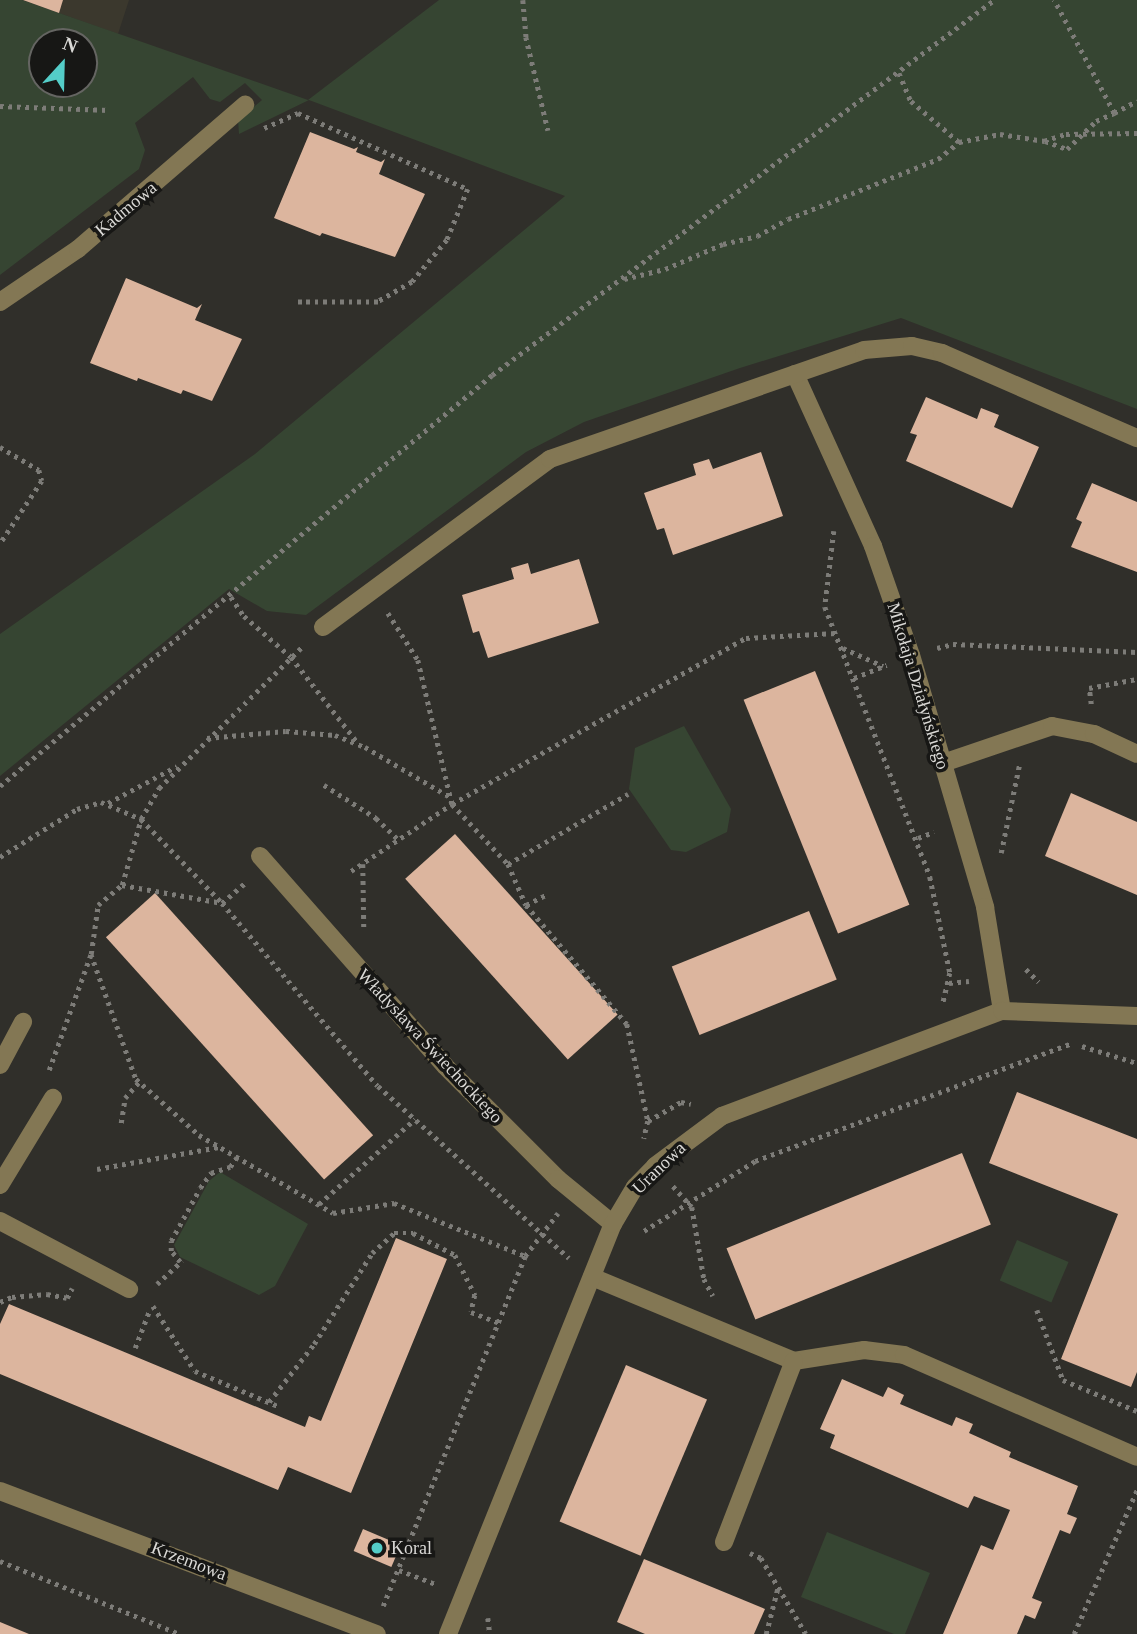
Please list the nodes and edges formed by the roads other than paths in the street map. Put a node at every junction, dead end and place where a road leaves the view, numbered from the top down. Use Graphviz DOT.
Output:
graph roads {
  1 [pos="245,106"];
  2 [pos="0,302"];
  3 [pos="795,374"];
  4 [pos="1137,438"];
  5 [pos="323,627"];
  6 [pos="1137,754"];
  7 [pos="943,763"];
  8 [pos="260,856"];
  9 [pos="1002,1011"];
  10 [pos="1137,1016"];
  11 [pos="23,1022"];
  12 [pos="0,1065"];
  13 [pos="53,1098"];
  14 [pos="0,1185"];
  15 [pos="0,1222"];
  16 [pos="613,1224"];
  17 [pos="592,1277"];
  18 [pos="138,1292"];
  19 [pos="794,1361"];
  20 [pos="1137,1457"];
  21 [pos="0,1491"];
  22 [pos="724,1542"];
  23 [pos="377,1634"];
  24 [pos="448,1634"];
  1 -- 2 [label="street, Kadmowa"];
  3 -- 4 [label="street"];
  3 -- 5 [label="street"];
  3 -- 7 [label="street, Mikołaja Działyńskiego"];
  6 -- 7 [label="street"];
  7 -- 9 [label="street, Mikołaja Działyńskiego"];
  8 -- 16 [label="street, Władysława Świechockiego"];
  9 -- 10 [label="street, Uranowa"];
  9 -- 16 [label="street, Uranowa"];
  11 -- 12 [label="street"];
  13 -- 14 [label="street"];
  15 -- 18 [label="street"];
  16 -- 17 [label="street, Uranowa"];
  17 -- 19 [label="street"];
  17 -- 24 [label="street, Uranowa"];
  19 -- 20 [label="street"];
  19 -- 22 [label="street"];
  21 -- 23 [label="street, Krzemowa"];
}
